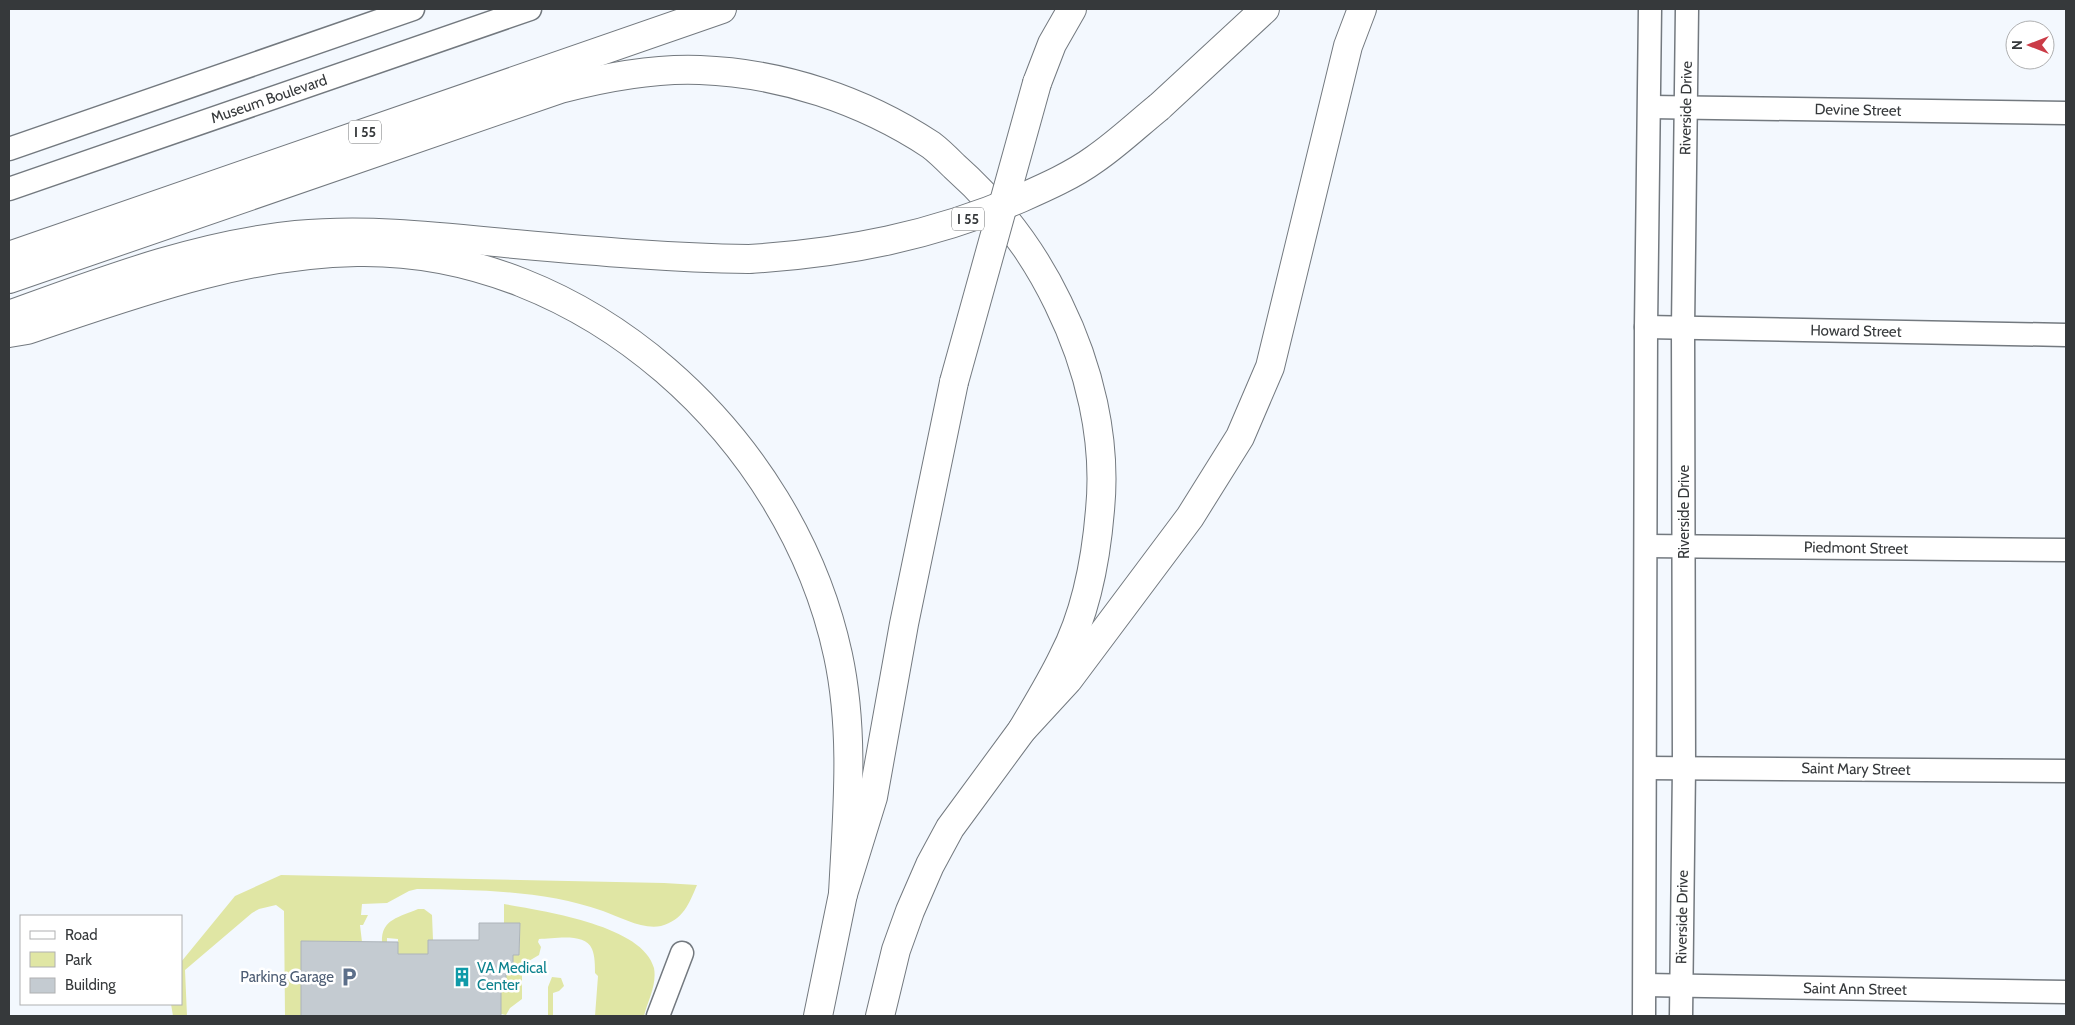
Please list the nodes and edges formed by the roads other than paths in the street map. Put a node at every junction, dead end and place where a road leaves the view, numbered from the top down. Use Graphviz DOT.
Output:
graph roads {
  1 [pos="413,9"];
  2 [pos="530,9"];
  3 [pos="722,9"];
  4 [pos="1072,9"];
  5 [pos="1265,9"];
  6 [pos="1362,9"];
  7 [pos="1650,9"];
  8 [pos="1687,9"];
  9 [pos="385,13"];
  10 [pos="398,54"];
  11 [pos="1650,108"];
  12 [pos="1687,108"];
  13 [pos="2066,113"];
  14 [pos="9,149"];
  15 [pos="9,189"];
  16 [pos="9,256"];
  17 [pos="9,279"];
  18 [pos="9,315"];
  19 [pos="1646,327"];
  20 [pos="1683,328"];
  21 [pos="9,333"];
  22 [pos="2066,335"];
  23 [pos="1646,546"];
  24 [pos="1684,547"];
  25 [pos="2066,550"];
  26 [pos="1022,730"];
  27 [pos="1646,768"];
  28 [pos="1684,768"];
  29 [pos="2066,771"];
  30 [pos="843,894"];
  31 [pos="682,953"];
  32 [pos="1644,985"];
  33 [pos="1682,986"];
  34 [pos="2066,992"];
  35 [pos="658,1016"];
  36 [pos="818,1016"];
  37 [pos="880,1016"];
  38 [pos="1644,1016"];
  39 [pos="1681,1016"];
  1 -- 9 [label="street"];
  2 -- 10 [label="street, Museum Boulevard"];
  3 -- 16 [label="highway, I 55"];
  4 -- 30 [label="highway, bridge"];
  5 -- 18 [label="highway, I 55, bridge"];
  6 -- 26 [label="highway"];
  7 -- 11 [label="street"];
  8 -- 12 [label="street, Riverside Drive"];
  9 -- 10 [label="street"];
  9 -- 14 [label="street"];
  10 -- 15 [label="street, Museum Boulevard"];
  11 -- 12 [label="street, Devine Street"];
  11 -- 19 [label="street"];
  12 -- 13 [label="street, Devine Street"];
  12 -- 20 [label="street, Riverside Drive"];
  17 -- 26 [label="highway"];
  19 -- 20 [label="street, Howard Street"];
  19 -- 23 [label="street"];
  20 -- 22 [label="street, Howard Street"];
  20 -- 24 [label="street, Riverside Drive"];
  21 -- 30 [label="highway"];
  23 -- 24 [label="street, Piedmont Street"];
  23 -- 27 [label="street"];
  24 -- 25 [label="street, Piedmont Street"];
  24 -- 28 [label="street, Riverside Drive"];
  26 -- 37 [label="highway"];
  27 -- 28 [label="street, Saint Mary Street"];
  27 -- 32 [label="street"];
  28 -- 29 [label="street, Saint Mary Street"];
  28 -- 33 [label="street, Riverside Drive"];
  30 -- 36 [label="highway"];
  31 -- 35 [label="street"];
  32 -- 33 [label="street, Saint Ann Street"];
  32 -- 38 [label="street"];
  33 -- 34 [label="street, Saint Ann Street"];
  33 -- 39 [label="street, Riverside Drive"];
}
